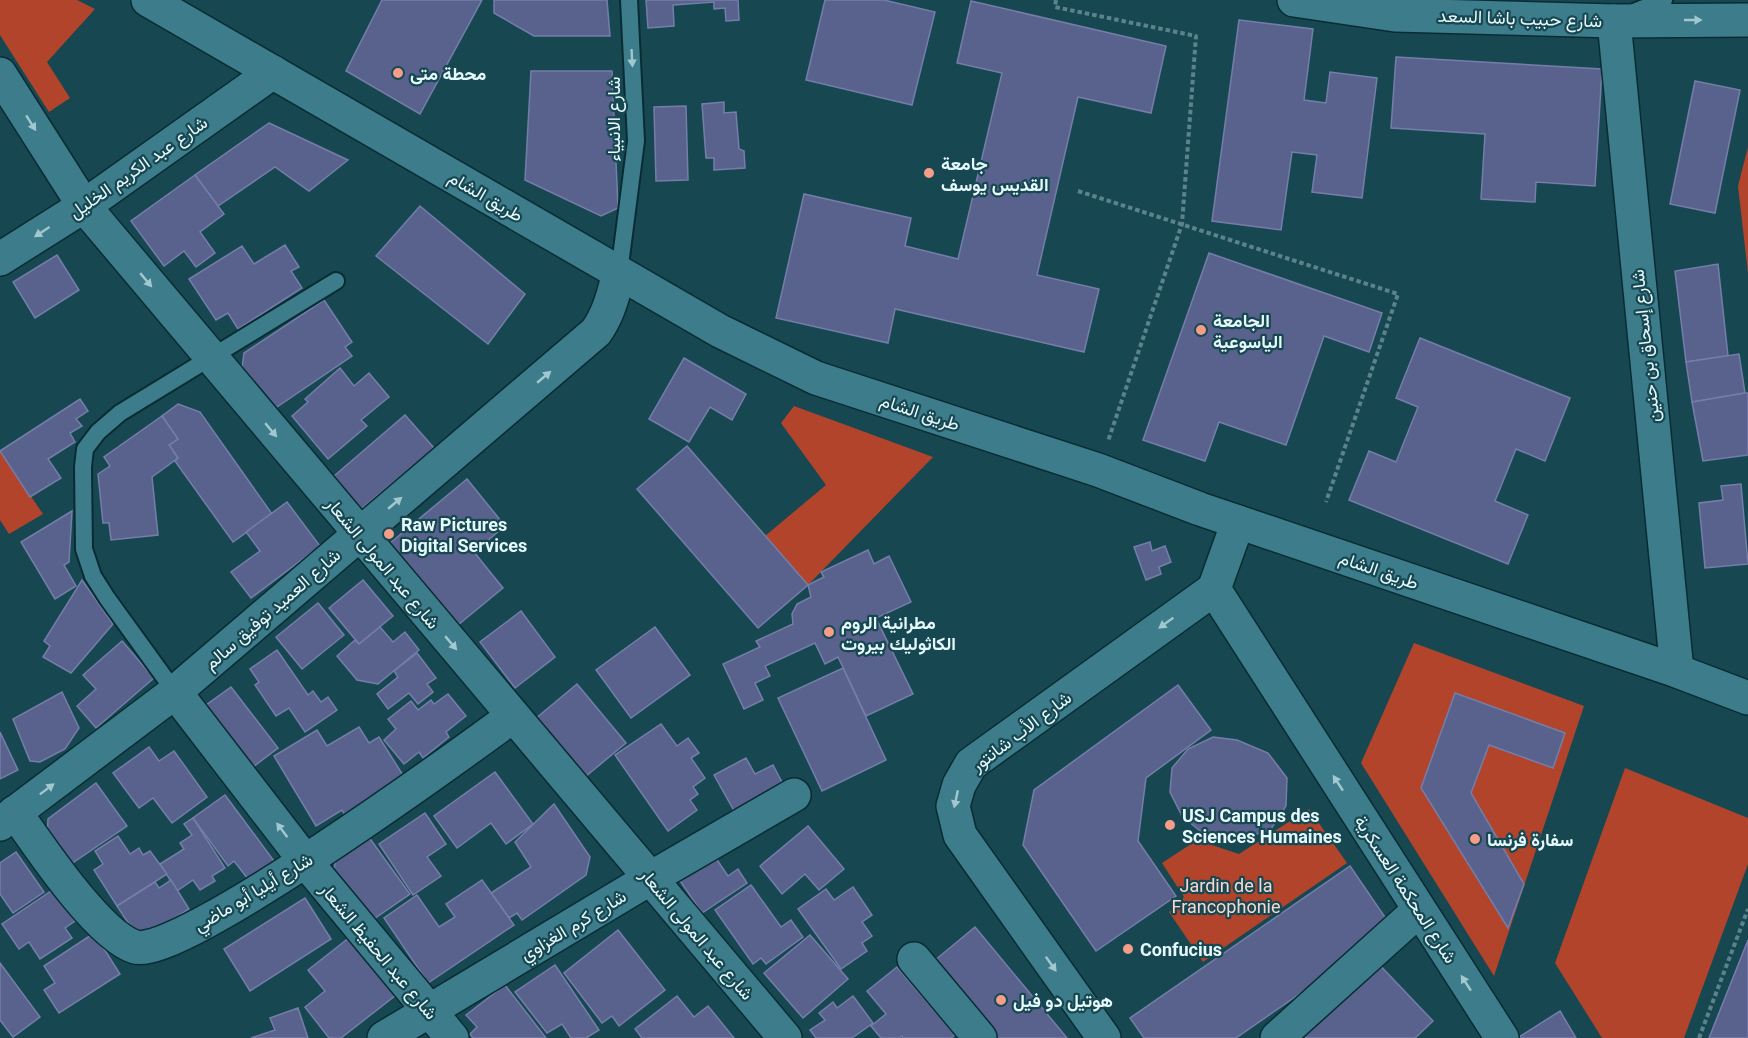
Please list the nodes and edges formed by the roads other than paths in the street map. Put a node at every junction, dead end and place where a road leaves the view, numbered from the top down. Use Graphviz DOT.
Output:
graph roads {
  1 [pos="148,0"];
  2 [pos="629,0"];
  3 [pos="1294,0"];
  4 [pos="1664,0"];
  5 [pos="1395,8"];
  6 [pos="1748,20"];
  7 [pos="1614,21"];
  8 [pos="273,72"];
  9 [pos="0,74"];
  10 [pos="84,206"];
  11 [pos="0,259"];
  12 [pos="618,273"];
  13 [pos="336,280"];
  14 [pos="210,357"];
  15 [pos="1238,522"];
  16 [pos="359,534"];
  17 [pos="1214,589"];
  18 [pos="1677,671"];
  19 [pos="175,692"];
  20 [pos="1748,698"];
  21 [pos="513,716"];
  22 [pos="794,795"];
  23 [pos="8,818"];
  24 [pos="306,862"];
  25 [pos="649,879"];
  26 [pos="1419,910"];
  27 [pos="914,959"];
  28 [pos="429,1011"];
  29 [pos="1496,1036"];
  30 [pos="1100,1037"];
  31 [pos="384,1038"];
  32 [pos="452,1038"];
  33 [pos="785,1038"];
  34 [pos="980,1038"];
  35 [pos="1277,1038"];
  1 -- 8 [label="street, طريق الشام"];
  2 -- 12 [label="lane, شارع الانبياء, one-way"];
  3 -- 5 [label="street, شارع حبيب باشا السعد"];
  4 -- 7 [label="lane"];
  5 -- 7 [label="street, شارع حبيب باشا السعد"];
  7 -- 6 [label="street, شارع حبيب باشا السعد, one-way"];
  7 -- 18 [label="street, شارع إسحاق بن حنين"];
  8 -- 10 [label="street, شارع عبد الكريم الخليل"];
  8 -- 12 [label="street, طريق الشام"];
  9 -- 10 [label="street, شارع عبد المولى الشعار, one-way"];
  10 -- 11 [label="street, شارع عبد الكريم الخليل, one-way"];
  10 -- 14 [label="street, شارع عبد المولى الشعار, one-way"];
  12 -- 15 [label="street, طريق الشام"];
  16 -- 12 [label="street, شارع العميد توفيق سالم, one-way"];
  13 -- 14 [label="lane"];
  14 -- 16 [label="street, شارع عبد المولى الشعار, one-way"];
  14 -- 19 [label="lane"];
  15 -- 17 [label="street"];
  15 -- 18 [label="street, طريق الشام"];
  16 -- 19 [label="street, شارع العميد توفيق سالم"];
  16 -- 21 [label="street, شارع عبد المولى الشعار, one-way"];
  26 -- 17 [label="street, شارع المحكمة العسكرية, one-way"];
  17 -- 30 [label="street, شارع الأب شانتور, one-way"];
  18 -- 20 [label="street, طريق الشام"];
  23 -- 19 [label="street, شارع العميد توفيق سالم, one-way"];
  24 -- 19 [label="street, شارع عبد الحفيظ الشعار, one-way"];
  21 -- 24 [label="street, شارع أيليا أبو ماضي"];
  21 -- 25 [label="street, شارع عبد المولى الشعار"];
  22 -- 25 [label="street, شارع كرم الغزاوي"];
  23 -- 24 [label="street, شارع أيليا أبو ماضي"];
  24 -- 28 [label="street, شارع عبد الحفيظ الشعار"];
  25 -- 28 [label="street, شارع كرم الغزاوي"];
  25 -- 33 [label="street, شارع عبد المولى الشعار"];
  29 -- 26 [label="street, شارع المحكمة العسكرية, one-way"];
  26 -- 35 [label="street"];
  27 -- 34 [label="street"];
  28 -- 31 [label="street, شارع كرم الغزاوي"];
  28 -- 32 [label="street, شارع عبد الحفيظ الشعار"];
}
